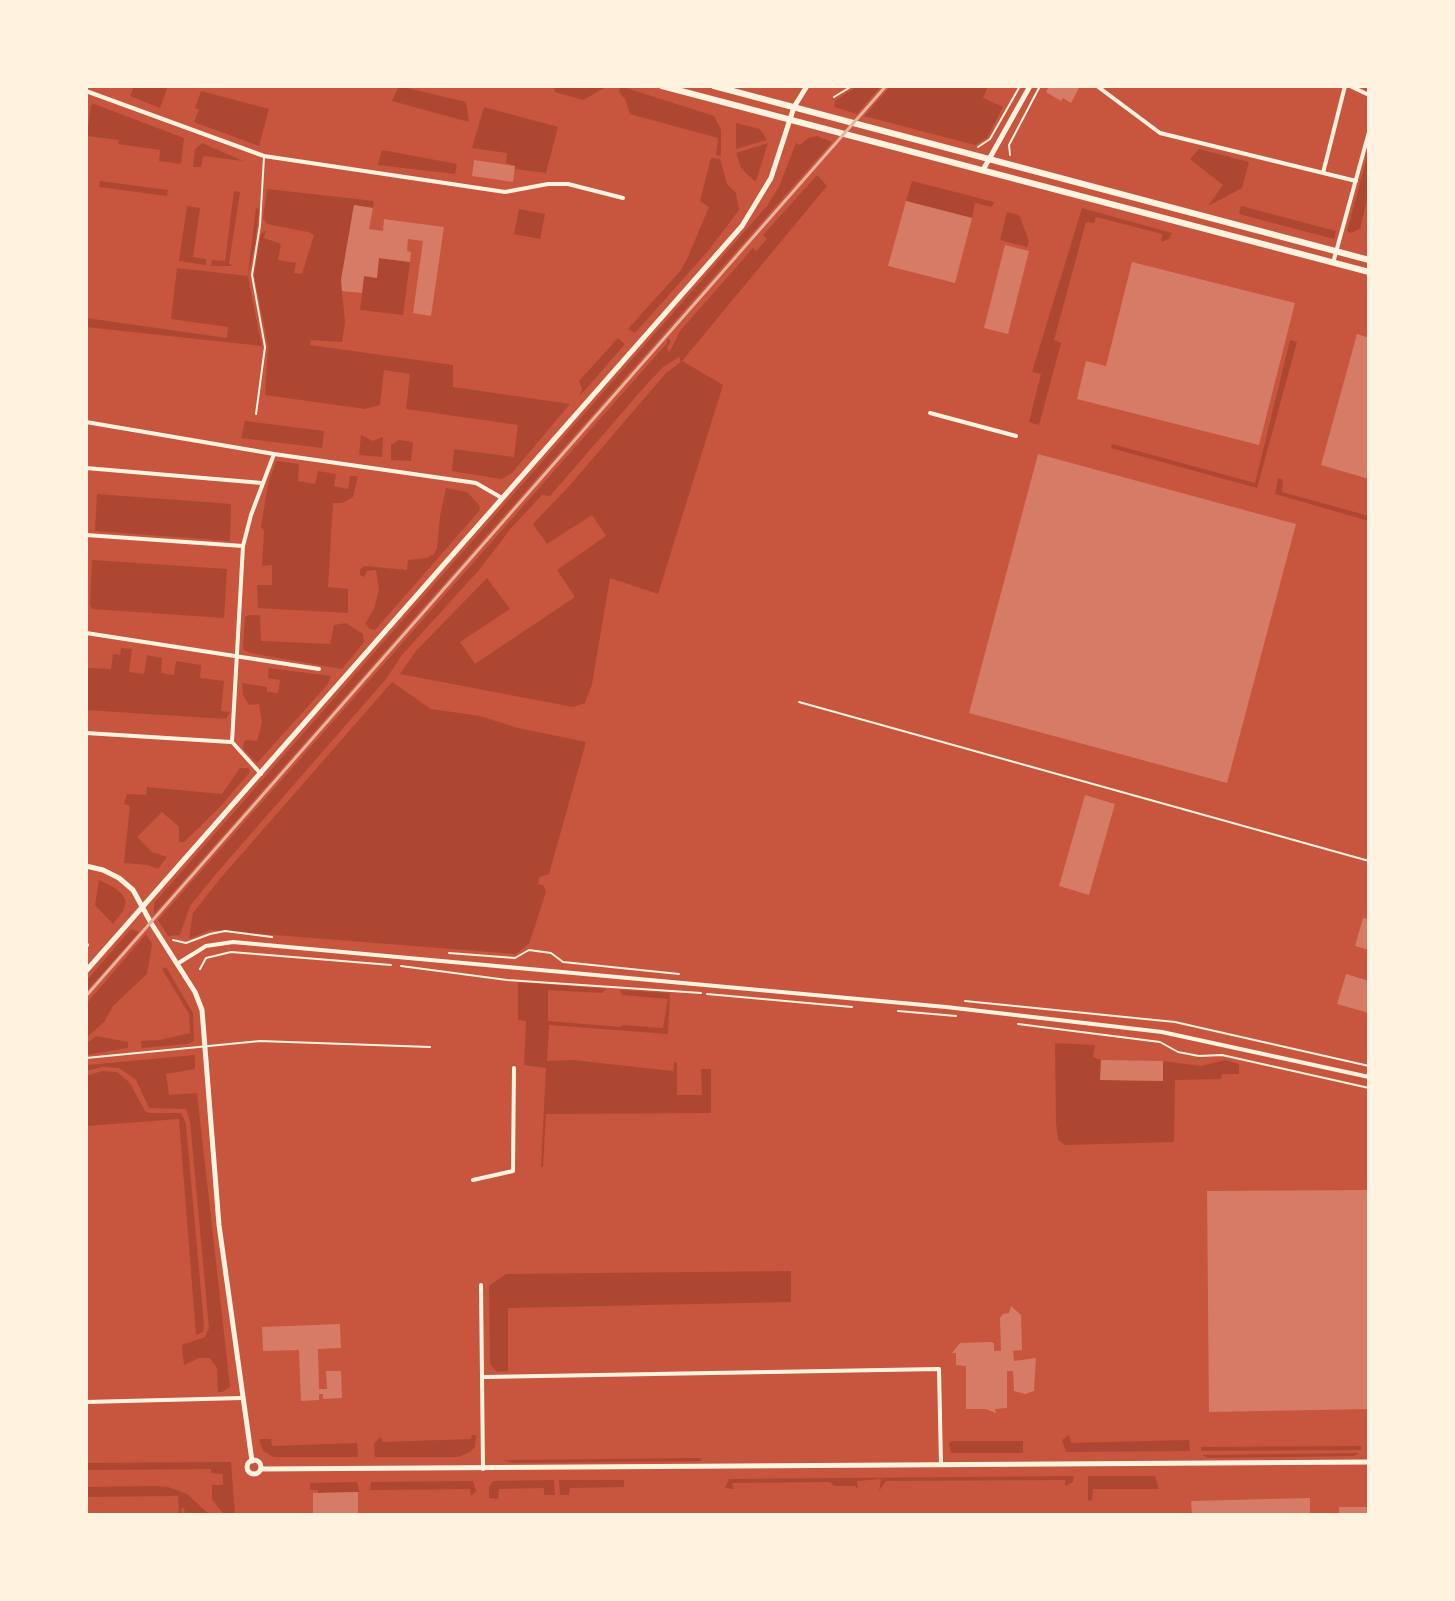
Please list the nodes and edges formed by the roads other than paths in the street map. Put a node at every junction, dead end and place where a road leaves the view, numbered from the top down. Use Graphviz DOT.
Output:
graph roads {
  1 [pos="662,86"];
  2 [pos="714,86"];
  3 [pos="807,86"];
  4 [pos="1030,86"];
  5 [pos="1097,86"];
  6 [pos="1348,86"];
  7 [pos="86,91"];
  8 [pos="1369,95"];
  9 [pos="794,107"];
  10 [pos="790,120"];
  11 [pos="1369,132"];
  12 [pos="961,152"];
  13 [pos="264,156"];
  14 [pos="989,159"];
  15 [pos="958,163"];
  16 [pos="983,170"];
  17 [pos="1323,173"];
  18 [pos="1356,181"];
  19 [pos="623,198"];
  20 [pos="1337,252"];
  21 [pos="1369,260"];
  22 [pos="1333,263"];
  23 [pos="1369,272"];
  24 [pos="930,413"];
  25 [pos="256,414"];
  26 [pos="86,422"];
  27 [pos="1016,436"];
  28 [pos="274,454"];
  29 [pos="86,468"];
  30 [pos="262,483"];
  31 [pos="502,498"];
  32 [pos="86,535"];
  33 [pos="243,546"];
  34 [pos="86,633"];
  35 [pos="237,658"];
  36 [pos="319,669"];
  37 [pos="799,702"];
  38 [pos="86,733"];
  39 [pos="232,742"];
  40 [pos="261,774"];
  41 [pos="1369,861"];
  42 [pos="86,866"];
  43 [pos="142,904"];
  44 [pos="177,964"];
  45 [pos="86,971"];
  46 [pos="209,1046"];
  47 [pos="430,1047"];
  48 [pos="86,1058"];
  49 [pos="514,1068"];
  50 [pos="1369,1077"];
  51 [pos="473,1180"];
  52 [pos="481,1285"];
  53 [pos="484,1377"];
  54 [pos="242,1398"];
  55 [pos="86,1402"];
  56 [pos="252,1461"];
  57 [pos="1369,1462"];
  58 [pos="941,1465"];
  59 [pos="261,1469"];
  60 [pos="483,1469"];
  1 -- 10 [label="main road"];
  2 -- 9 [label="main road"];
  3 -- 9 [label="street"];
  4 -- 14 [label="street"];
  5 -- 17 [label="street"];
  6 -- 8 [label="street"];
  6 -- 17 [label="street"];
  7 -- 13 [label="street"];
  9 -- 10 [label="street"];
  9 -- 12 [label="main road"];
  10 -- 15 [label="main road"];
  10 -- 31 [label="street"];
  11 -- 18 [label="street"];
  12 -- 14 [label="main road"];
  12 -- 15 [label="main road"];
  13 -- 19 [label="street"];
  13 -- 25 [label="lane"];
  14 -- 16 [label="street"];
  14 -- 20 [label="main road"];
  15 -- 16 [label="main road"];
  16 -- 22 [label="main road"];
  17 -- 18 [label="street"];
  18 -- 20 [label="street"];
  20 -- 21 [label="main road"];
  20 -- 22 [label="street"];
  22 -- 23 [label="main road"];
  24 -- 27 [label="street"];
  26 -- 28 [label="street"];
  28 -- 30 [label="street"];
  28 -- 31 [label="street"];
  29 -- 30 [label="street"];
  30 -- 33 [label="street"];
  31 -- 40 [label="street"];
  32 -- 33 [label="street"];
  33 -- 35 [label="street"];
  34 -- 35 [label="street"];
  35 -- 36 [label="street"];
  35 -- 39 [label="street"];
  37 -- 41 [label="lane"];
  38 -- 39 [label="street"];
  39 -- 40 [label="street"];
  40 -- 43 [label="street"];
  42 -- 43 [label="street"];
  43 -- 44 [label="street"];
  43 -- 45 [label="street"];
  44 -- 46 [label="street"];
  44 -- 50 [label="street"];
  46 -- 47 [label="lane"];
  46 -- 48 [label="lane"];
  46 -- 54 [label="street"];
  49 -- 51 [label="street"];
  52 -- 53 [label="street"];
  53 -- 58 [label="street"];
  53 -- 60 [label="street"];
  54 -- 55 [label="street"];
  54 -- 56 [label="street"];
  56 -- 59 [label="street"];
  56 -- 59 [label="street"];
  57 -- 58 [label="street"];
  58 -- 60 [label="street"];
  59 -- 60 [label="street"];
}
